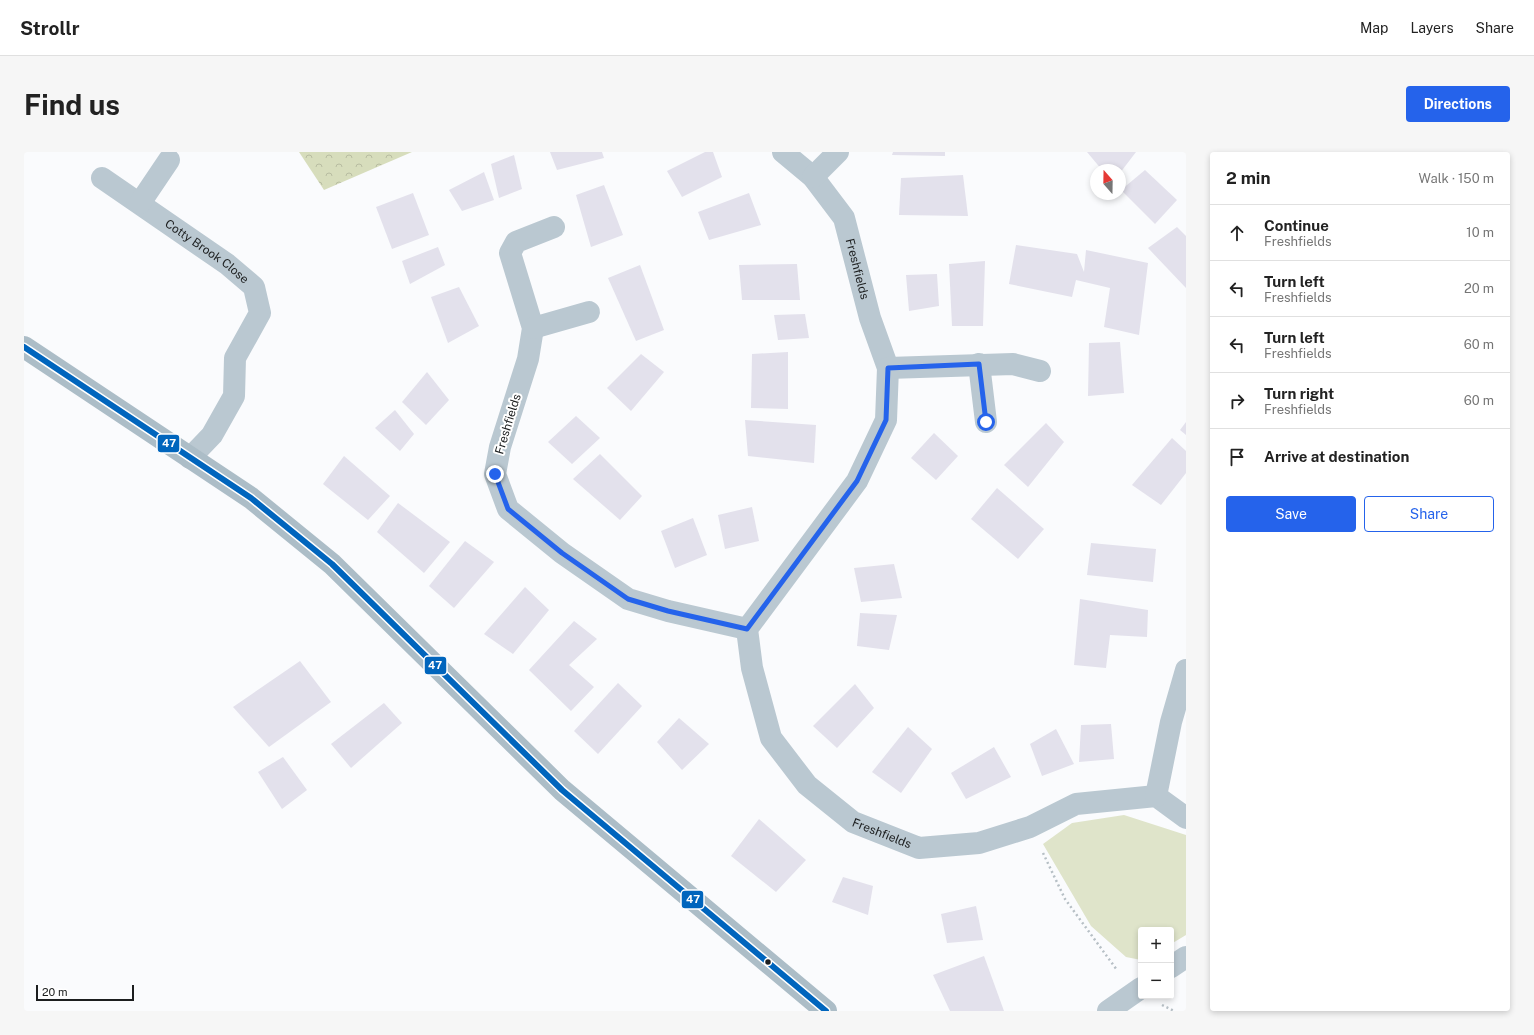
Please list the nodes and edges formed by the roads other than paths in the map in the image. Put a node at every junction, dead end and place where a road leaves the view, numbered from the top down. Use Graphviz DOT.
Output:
graph roads {
  1 [pos="783,152"];
  2 [pos="838,152"];
  3 [pos="169,160"];
  4 [pos="813,177"];
  5 [pos="102,178"];
  6 [pos="140,203"];
  7 [pos="554,227"];
  8 [pos="589,312"];
  9 [pos="533,328"];
  10 [pos="24,347"];
  11 [pos="979,364"];
  12 [pos="888,368"];
  13 [pos="1040,371"];
  14 [pos="986,422"];
  15 [pos="190,458"];
  16 [pos="747,629"];
  17 [pos="1186,670"];
  18 [pos="1156,796"];
  19 [pos="1186,818"];
  20 [pos="1186,957"];
  21 [pos="1174,965"];
  22 [pos="1138,989"];
  23 [pos="826,1011"];
  24 [pos="1108,1011"];
  1 -- 4 [label="street, Freshfields"];
  2 -- 4 [label="street"];
  3 -- 6 [label="street"];
  4 -- 12 [label="street, Freshfields"];
  5 -- 6 [label="street, Cotty Brook Close"];
  6 -- 15 [label="street, Cotty Brook Close"];
  7 -- 9 [label="street, Freshfields"];
  8 -- 9 [label="street"];
  9 -- 16 [label="street, Freshfields"];
  10 -- 15 [label="street"];
  11 -- 12 [label="street"];
  11 -- 13 [label="street"];
  11 -- 14 [label="street"];
  12 -- 16 [label="street, Freshfields"];
  15 -- 23 [label="street"];
  16 -- 18 [label="street, Freshfields"];
  17 -- 18 [label="street"];
  18 -- 19 [label="street"];
  20 -- 21 [label="street"];
  22 -- 24 [label="street"];
}
